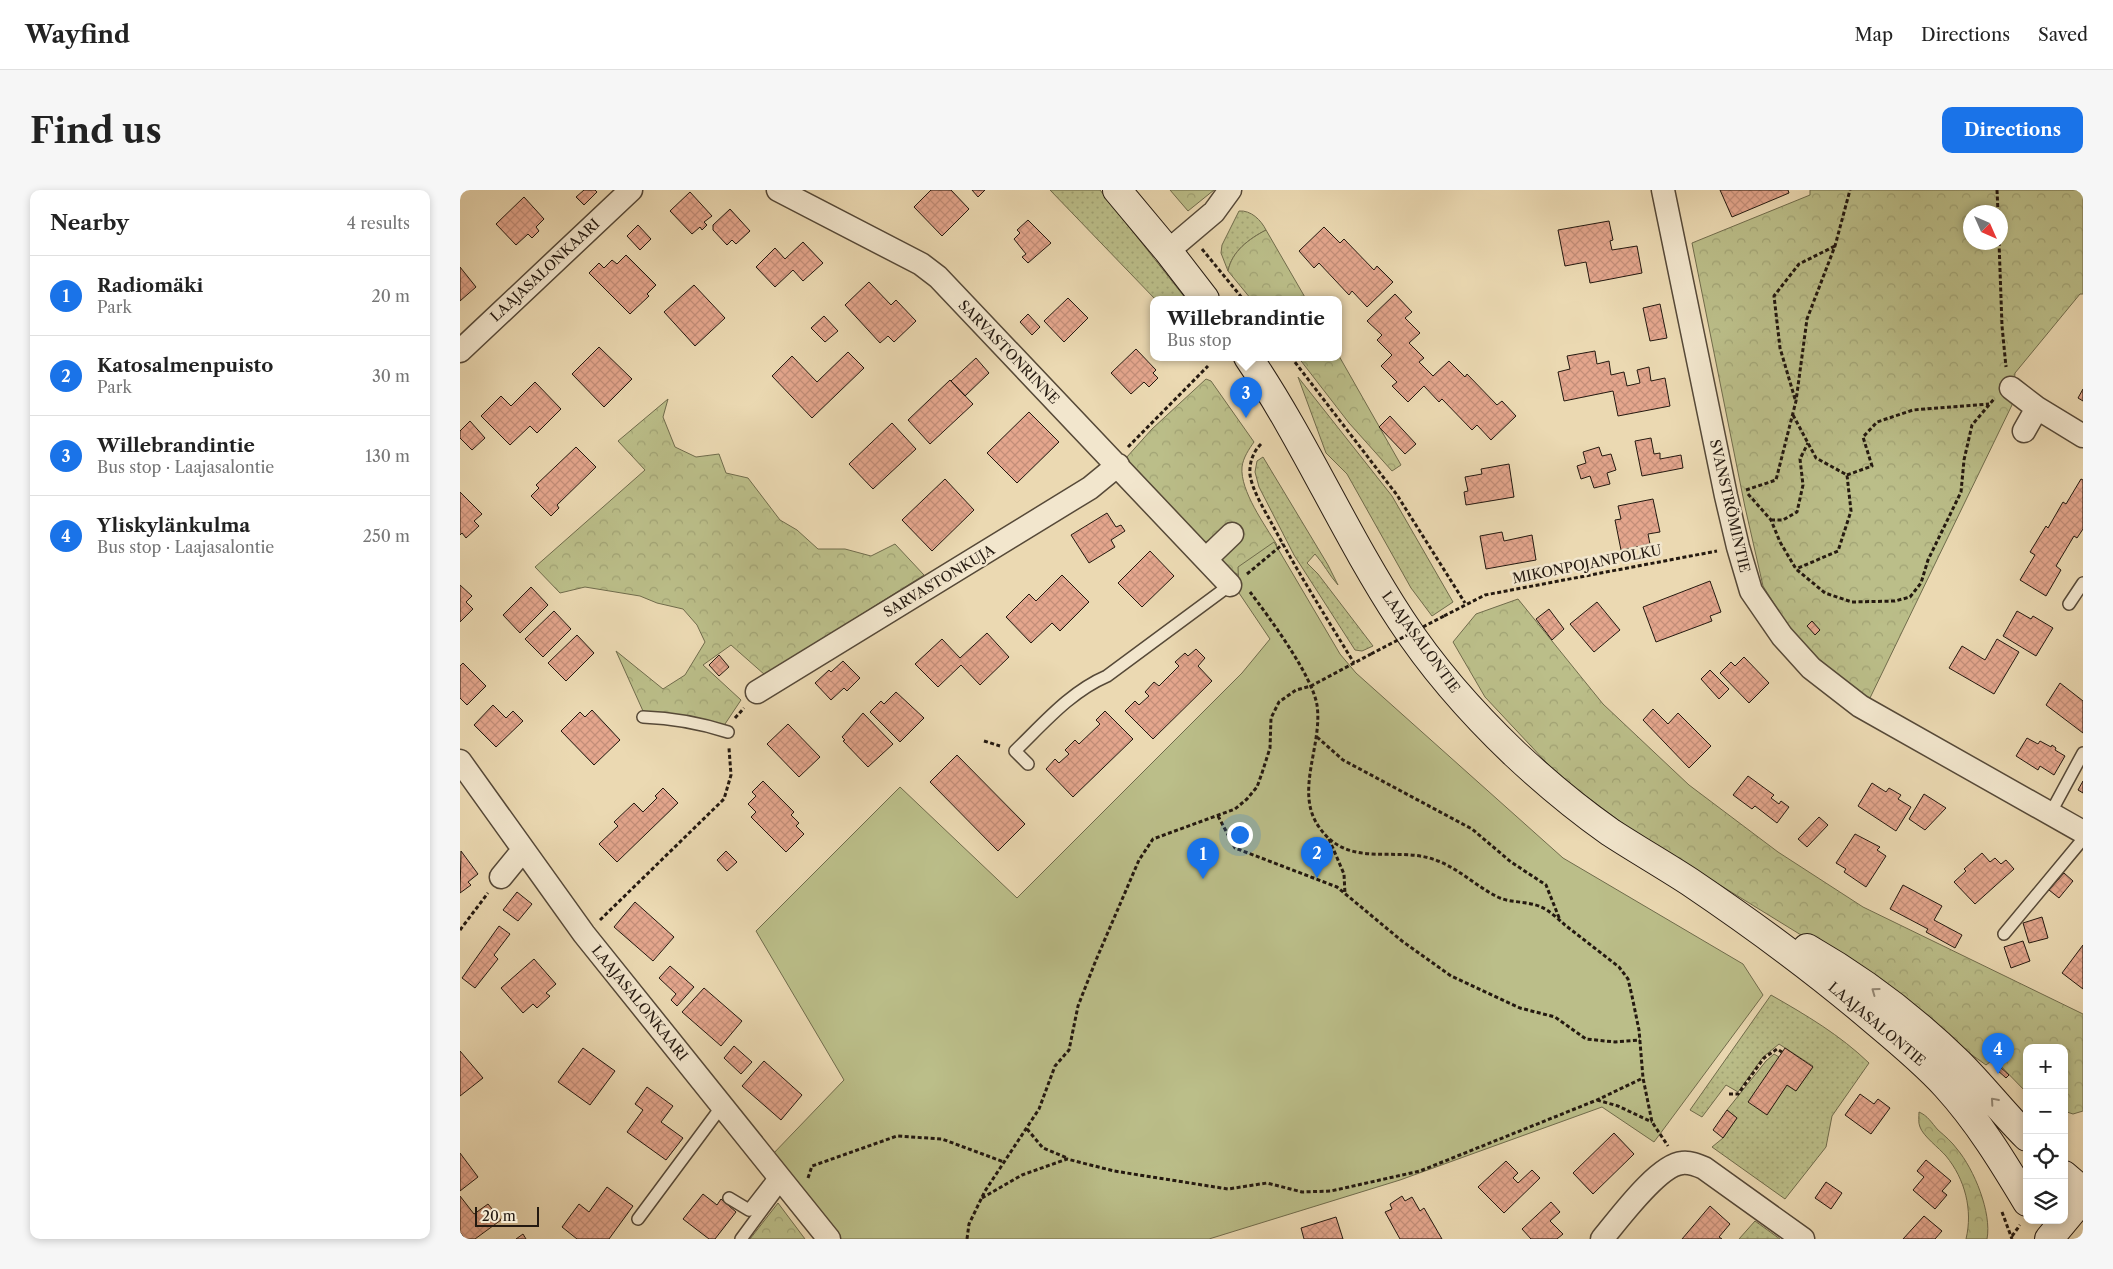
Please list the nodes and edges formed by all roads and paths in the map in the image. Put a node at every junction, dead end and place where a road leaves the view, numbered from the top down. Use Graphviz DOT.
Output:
graph roads {
  1 [pos="631,190"];
  2 [pos="778,190"];
  3 [pos="1117,190"];
  4 [pos="1230,190"];
  5 [pos="1664,190"];
  6 [pos="1997,190"];
  7 [pos="1849,191"];
  8 [pos="1998,205"];
  9 [pos="1179,242"];
  10 [pos="1836,246"];
  11 [pos="1999,250"];
  12 [pos="1203,296"];
  13 [pos="1241,296"];
  14 [pos="460,351"];
  15 [pos="1250,361"];
  16 [pos="1294,361"];
  17 [pos="1208,366"];
  18 [pos="2005,386"];
  19 [pos="1796,401"];
  20 [pos="1990,404"];
  21 [pos="2036,408"];
  22 [pos="1793,414"];
  23 [pos="2024,431"];
  24 [pos="2083,436"];
  25 [pos="1808,442"];
  26 [pos="1261,444"];
  27 [pos="1118,466"];
  28 [pos="1847,475"];
  29 [pos="1771,520"];
  30 [pos="1232,534"];
  31 [pos="1283,544"];
  32 [pos="1738,547"];
  33 [pos="1206,558"];
  34 [pos="1796,569"];
  35 [pos="1235,582"];
  36 [pos="2083,583"];
  37 [pos="1465,604"];
  38 [pos="2069,604"];
  39 [pos="1354,663"];
  40 [pos="1311,686"];
  41 [pos="757,692"];
  42 [pos="643,717"];
  43 [pos="728,732"];
  44 [pos="1317,737"];
  45 [pos="2083,753"];
  46 [pos="460,761"];
  47 [pos="1028,764"];
  48 [pos="719,806"];
  49 [pos="2050,814"];
  50 [pos="1218,816"];
  51 [pos="2083,832"];
  52 [pos="1329,839"];
  53 [pos="2083,839"];
  54 [pos="523,850"];
  55 [pos="501,877"];
  56 [pos="1690,882"];
  57 [pos="1345,894"];
  58 [pos="1561,922"];
  59 [pos="460,930"];
  60 [pos="584,934"];
  61 [pos="2004,934"];
  62 [pos="1640,1040"];
  63 [pos="1782,1052"];
  64 [pos="1643,1078"];
  65 [pos="1728,1094"];
  66 [pos="1597,1100"];
  67 [pos="722,1106"];
  68 [pos="1652,1122"];
  69 [pos="1027,1128"];
  70 [pos="2024,1134"];
  71 [pos="1067,1159"];
  72 [pos="1004,1162"];
  73 [pos="1680,1163"];
  74 [pos="780,1178"];
  75 [pos="2068,1178"];
  76 [pos="2083,1191"];
  77 [pos="729,1198"];
  78 [pos="981,1198"];
  79 [pos="2083,1198"];
  80 [pos="800,1203"];
  81 [pos="2014,1206"];
  82 [pos="638,1219"];
  83 [pos="2039,1224"];
  84 [pos="741,1239"];
  85 [pos="829,1239"];
  86 [pos="967,1239"];
  87 [pos="1602,1239"];
  88 [pos="1803,1239"];
  89 [pos="2012,1239"];
  90 [pos="2048,1239"];
  1 -- 14 [label="street, LAAJASALONKAARI"];
  2 -- 27 [label="street, SARVASTONRINNE"];
  3 -- 9 [label="main road"];
  4 -- 9 [label="street"];
  5 -- 32 [label="street, SVANSTRÖMINTIE"];
  6 -- 8 [label="path"];
  7 -- 10 [label="path"];
  9 -- 12 [label="main road"];
  9 -- 13 [label="path"];
  10 -- 19 [label="path"];
  10 -- 19 [label="path"];
  11 -- 18 [label="path"];
  15 -- 56 [label="main road, LAAJASALONTIE"];
  16 -- 37 [label="path"];
  17 -- 27 [label="path"];
  18 -- 20 [label="path"];
  18 -- 21 [label="street"];
  19 -- 22 [label="path"];
  20 -- 28 [label="path"];
  20 -- 34 [label="path"];
  21 -- 23 [label="street"];
  21 -- 24 [label="street"];
  22 -- 25 [label="path"];
  22 -- 29 [label="path"];
  25 -- 28 [label="path"];
  25 -- 29 [label="path"];
  26 -- 31 [label="path"];
  27 -- 33 [label="street, SARVASTONRINNE"];
  27 -- 41 [label="street, SARVASTONKUJA"];
  28 -- 34 [label="path"];
  29 -- 34 [label="path"];
  30 -- 33 [label="street"];
  31 -- 35 [label="path"];
  31 -- 39 [label="path"];
  32 -- 37 [label="path, MIKONPOJANPOLKU"];
  32 -- 49 [label="street, SVANSTRÖMINTIE"];
  33 -- 35 [label="street, SARVASTONRINNE"];
  35 -- 40 [label="path"];
  35 -- 47 [label="lane"];
  36 -- 38 [label="lane"];
  37 -- 39 [label="path, MIKONPOJANPOLKU, bridge"];
  39 -- 40 [label="path, MIKONPOJANPOLKU"];
  40 -- 44 [label="path"];
  40 -- 50 [label="path, MIKONPOJANPOLKU"];
  42 -- 43 [label="lane"];
  44 -- 52 [label="path"];
  44 -- 58 [label="path"];
  45 -- 49 [label="lane"];
  46 -- 54 [label="street, LAAJASALONKAARI"];
  48 -- 60 [label="path"];
  49 -- 51 [label="street, SVANSTRÖMINTIE"];
  50 -- 57 [label="path"];
  50 -- 69 [label="path"];
  52 -- 57 [label="path"];
  52 -- 58 [label="path"];
  53 -- 61 [label="lane"];
  54 -- 55 [label="street"];
  54 -- 60 [label="street, LAAJASALONKAARI"];
  55 -- 59 [label="path"];
  70 -- 56 [label="main road, LAAJASALONTIE, one-way"];
  56 -- 81 [label="main road, LAAJASALONTIE"];
  57 -- 62 [label="path"];
  58 -- 62 [label="path"];
  60 -- 67 [label="street, LAAJASALONKAARI"];
  62 -- 64 [label="path"];
  63 -- 65 [label="path"];
  64 -- 66 [label="path"];
  64 -- 68 [label="path"];
  66 -- 68 [label="path"];
  66 -- 71 [label="path"];
  67 -- 74 [label="street, LAAJASALONKAARI"];
  67 -- 82 [label="lane"];
  68 -- 73 [label="path"];
  69 -- 71 [label="path"];
  69 -- 72 [label="path"];
  71 -- 78 [label="path"];
  72 -- 78 [label="path"];
  72 -- 80 [label="path"];
  73 -- 87 [label="street"];
  73 -- 88 [label="street"];
  74 -- 77 [label="lane"];
  74 -- 80 [label="street, LAAJASALONKAARI"];
  74 -- 84 [label="lane"];
  75 -- 76 [label="main road"];
  78 -- 86 [label="path"];
  79 -- 90 [label="main road"];
  80 -- 85 [label="street, LAAJASALONKAARI"];
  81 -- 89 [label="path"];
  83 -- 90 [label="main road"];
}
